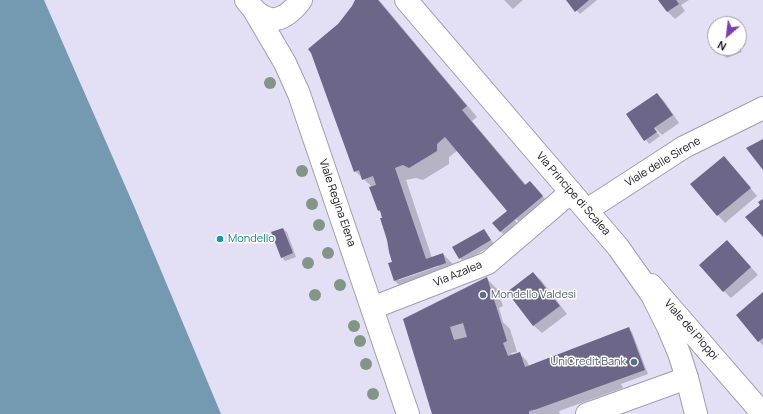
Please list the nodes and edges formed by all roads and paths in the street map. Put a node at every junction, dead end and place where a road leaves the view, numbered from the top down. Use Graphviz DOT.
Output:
graph roads {
  1 [pos="301,0"];
  2 [pos="406,0"];
  3 [pos="250,5"];
  4 [pos="763,108"];
  5 [pos="571,192"];
  6 [pos="587,210"];
  7 [pos="618,247"];
  8 [pos="372,308"];
  9 [pos="687,378"];
  10 [pos="408,414"];
  11 [pos="586,414"];
  12 [pos="696,414"];
  13 [pos="763,414"];
  1 -- 3 [label="street"];
  2 -- 5 [label="street, Via Principe di Scalea"];
  3 -- 8 [label="street, Viale Regina Elena"];
  4 -- 6 [label="street, Viale delle Sirene"];
  5 -- 6 [label="street, Via Principe di Scalea"];
  5 -- 8 [label="street, Via Azalea"];
  6 -- 7 [label="street, Via Principe di Scalea"];
  7 -- 9 [label="street, Via Principe di Scalea"];
  7 -- 13 [label="street, Viale dei Pioppi"];
  8 -- 10 [label="street, Viale Regina Elena"];
  9 -- 11 [label="street"];
  9 -- 12 [label="street, Via Principe di Scalea"];
}
